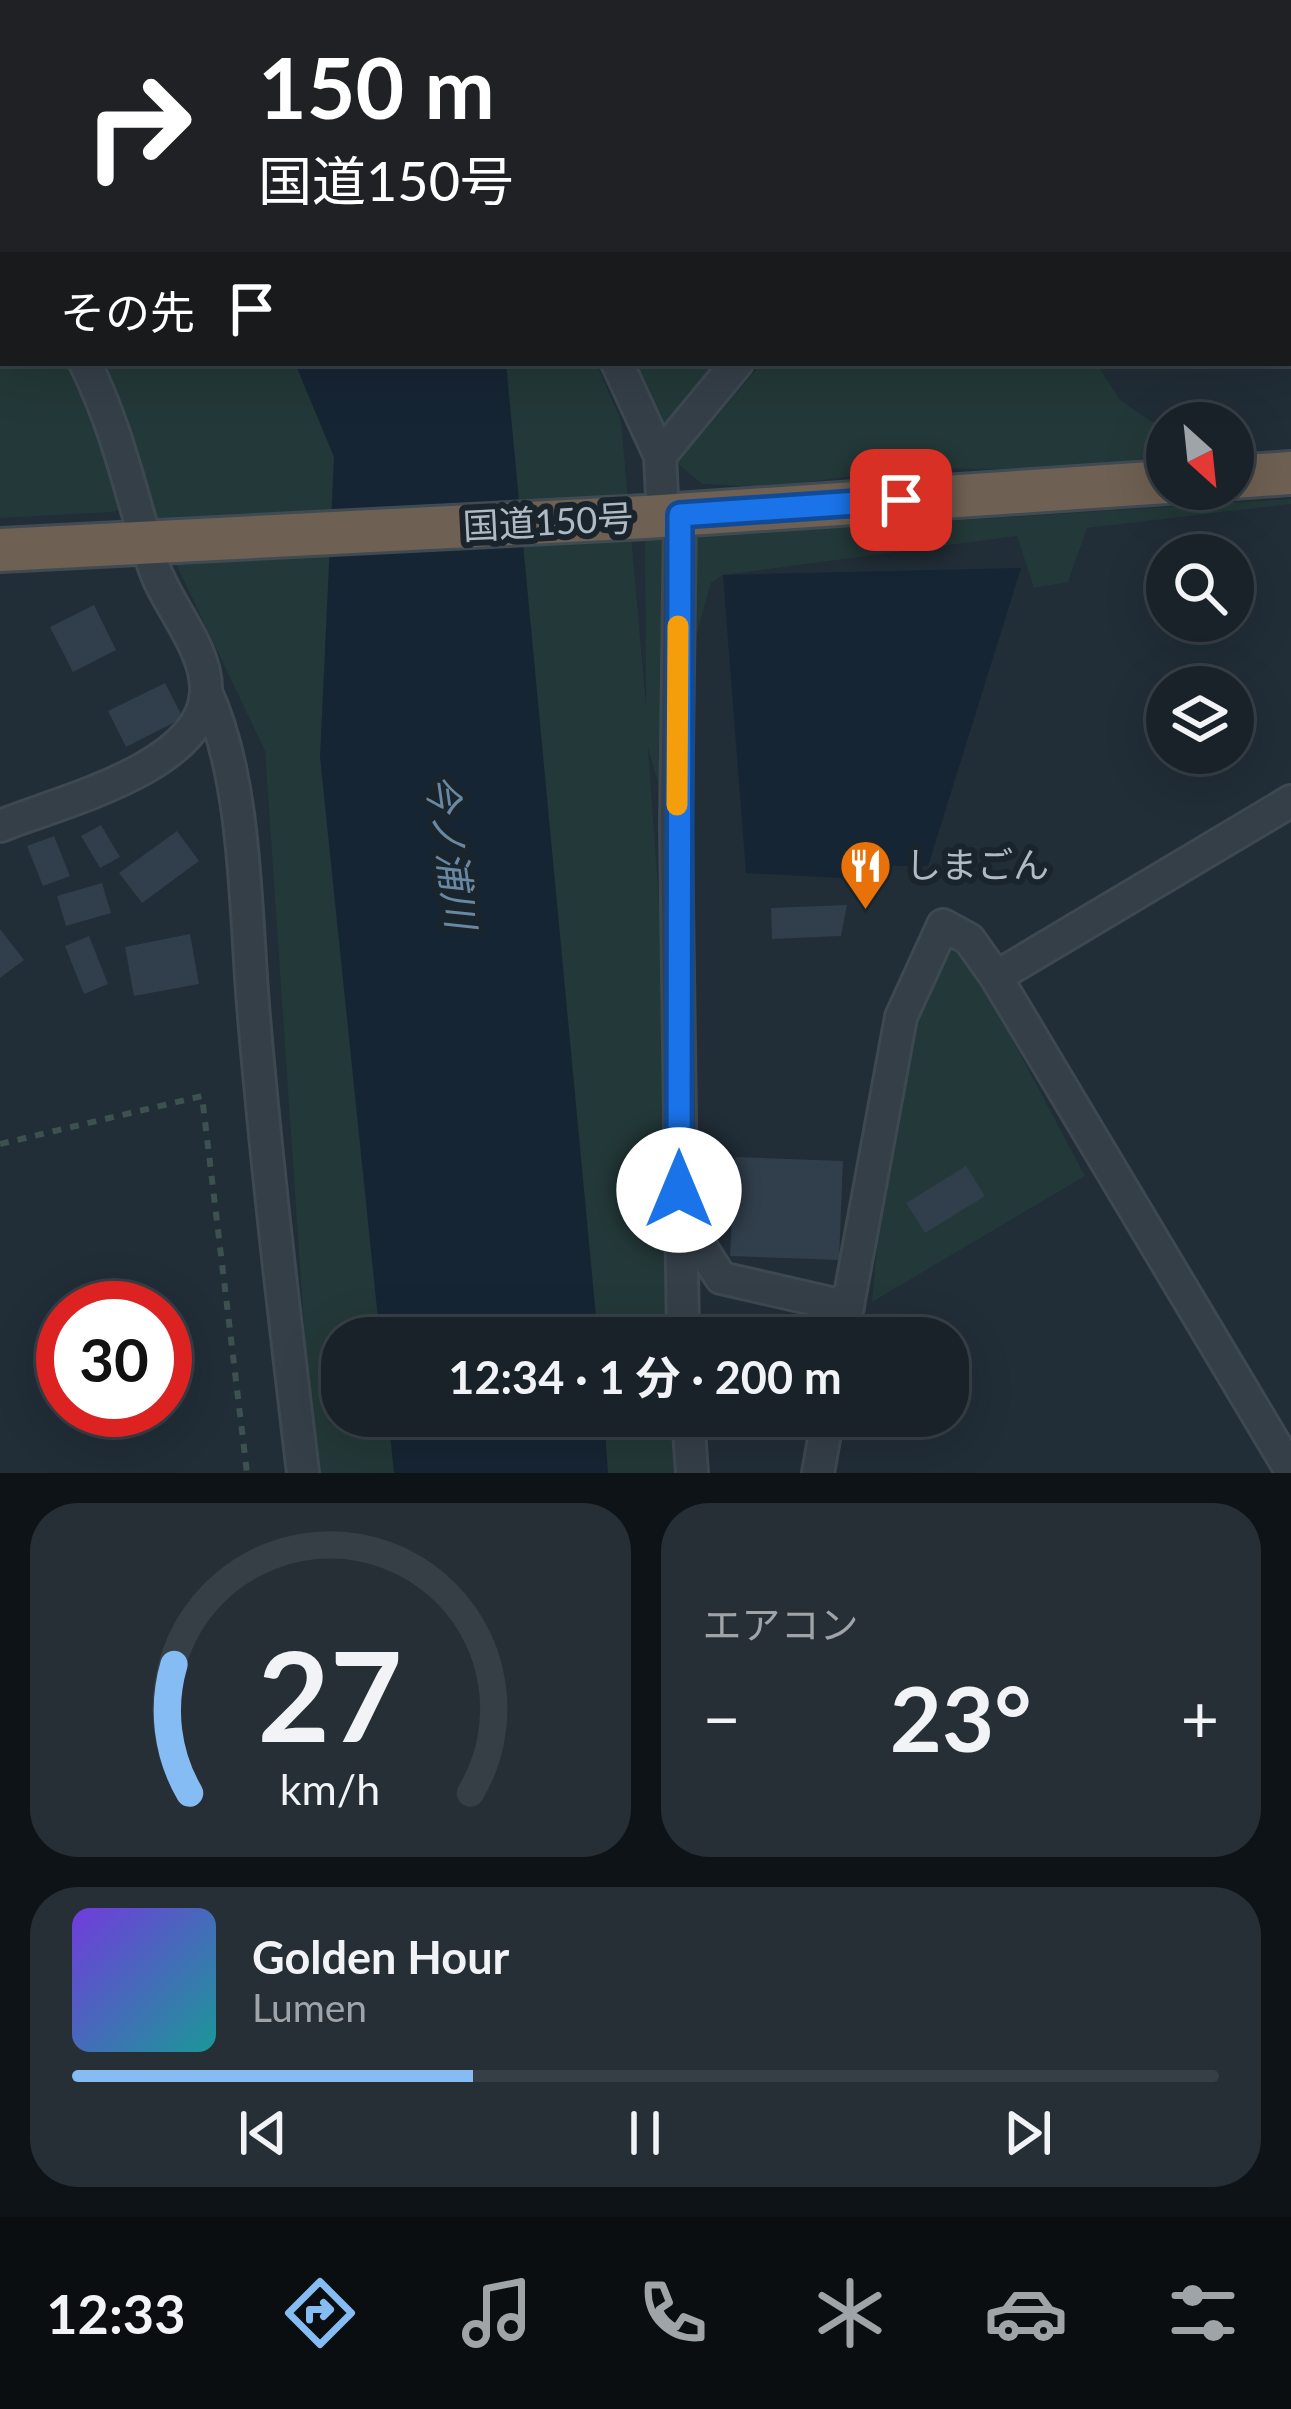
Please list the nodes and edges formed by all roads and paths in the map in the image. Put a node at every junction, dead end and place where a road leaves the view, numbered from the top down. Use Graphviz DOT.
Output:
graph roads {
  1 [pos="86,366"];
  2 [pos="618,366"];
  3 [pos="735,366"];
  4 [pos="660,456"];
  5 [pos="1291,473"];
  6 [pos="1254,476"];
  7 [pos="1146,483"];
  8 [pos="663,516"];
  9 [pos="168,541"];
  10 [pos="0,550"];
  11 [pos="206,692"];
  12 [pos="1291,801"];
  13 [pos="0,826"];
  14 [pos="996,976"];
  15 [pos="0,1144"];
  16 [pos="679,1190"];
  17 [pos="682,1317"];
  18 [pos="829,1317"];
  19 [pos="846,1317"];
  20 [pos="689,1437"];
  21 [pos="824,1437"];
  22 [pos="1291,1471"];
  23 [pos="247,1473"];
  24 [pos="303,1473"];
  25 [pos="692,1473"];
  26 [pos="818,1473"];
  1 -- 9 [label="street"];
  2 -- 4 [label="street"];
  3 -- 4 [label="street"];
  4 -- 8 [label="street"];
  5 -- 6 [label="highway"];
  7 -- 8 [label="highway, 国道150号"];
  8 -- 9 [label="highway, 国道150号"];
  8 -- 16 [label="street"];
  9 -- 10 [label="highway, 国道150号"];
  9 -- 11 [label="street"];
  11 -- 13 [label="street"];
  11 -- 24 [label="street"];
  12 -- 14 [label="street"];
  14 -- 19 [label="street"];
  14 -- 22 [label="street"];
  15 -- 23 [label="path"];
  16 -- 17 [label="street"];
  16 -- 18 [label="street"];
  20 -- 25 [label="street"];
  21 -- 26 [label="street"];
}
